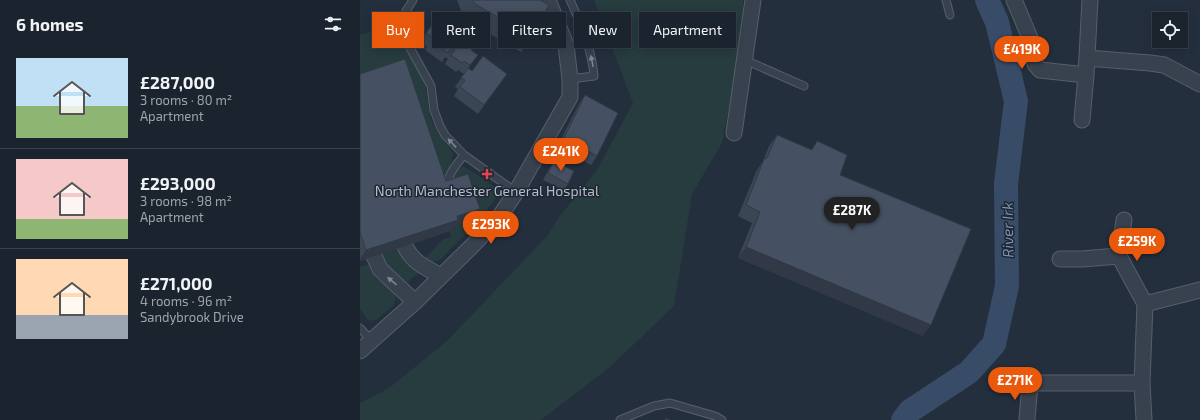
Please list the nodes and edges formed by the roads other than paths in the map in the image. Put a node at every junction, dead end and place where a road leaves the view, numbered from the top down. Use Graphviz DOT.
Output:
graph roads {
  1 [pos="413,0"];
  2 [pos="548,0"];
  3 [pos="570,0"];
  4 [pos="754,0"];
  5 [pos="946,0"];
  6 [pos="1014,0"];
  7 [pos="1090,0"];
  8 [pos="950,15"];
  9 [pos="1087,58"];
  10 [pos="745,60"];
  11 [pos="1086,75"];
  12 [pos="570,79"];
  13 [pos="1200,84"];
  14 [pos="804,86"];
  15 [pos="1082,120"];
  16 [pos="734,133"];
  17 [pos="464,155"];
  18 [pos="448,188"];
  19 [pos="516,192"];
  20 [pos="1124,220"];
  21 [pos="405,246"];
  22 [pos="374,256"];
  23 [pos="1119,256"];
  24 [pos="1060,258"];
  25 [pos="441,276"];
  26 [pos="1200,290"];
  27 [pos="415,302"];
  28 [pos="1145,304"];
  29 [pos="360,328"];
  30 [pos="372,341"];
  31 [pos="360,351"];
  32 [pos="1013,383"];
  33 [pos="1030,383"];
  34 [pos="1142,383"];
  35 [pos="620,420"];
  36 [pos="722,420"];
  37 [pos="1027,420"];
  38 [pos="1144,420"];
  17 -- 1 [label="lane, one-way"];
  2 -- 12 [label="street"];
  12 -- 3 [label="lane, one-way"];
  4 -- 10 [label="street"];
  5 -- 8 [label="lane"];
  6 -- 11 [label="street"];
  7 -- 9 [label="street"];
  9 -- 11 [label="street"];
  9 -- 13 [label="street"];
  10 -- 14 [label="lane"];
  10 -- 16 [label="street"];
  11 -- 15 [label="street"];
  12 -- 19 [label="street"];
  17 -- 18 [label="lane"];
  17 -- 19 [label="lane"];
  19 -- 25 [label="street"];
  20 -- 23 [label="street"];
  21 -- 25 [label="street"];
  27 -- 22 [label="street, one-way"];
  23 -- 24 [label="street"];
  23 -- 28 [label="street"];
  25 -- 27 [label="street"];
  26 -- 28 [label="street"];
  27 -- 30 [label="street"];
  28 -- 34 [label="street"];
  29 -- 30 [label="lane"];
  30 -- 31 [label="street"];
  32 -- 33 [label="street"];
  33 -- 34 [label="street"];
  33 -- 37 [label="street"];
  34 -- 38 [label="street"];
  35 -- 36 [label="lane"];
}
